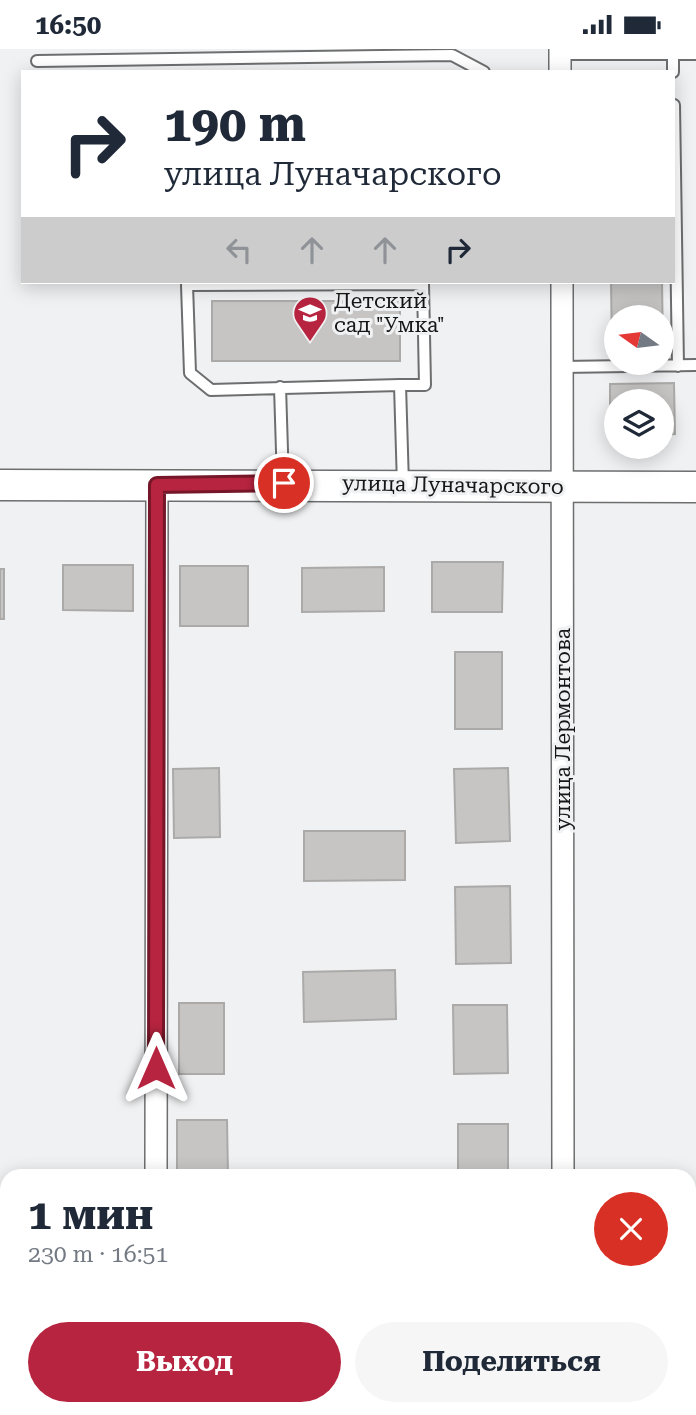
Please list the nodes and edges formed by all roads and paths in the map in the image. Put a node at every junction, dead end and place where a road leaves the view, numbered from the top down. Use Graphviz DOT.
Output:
graph roads {
  1 [pos="673,54"];
  2 [pos="696,54"];
  3 [pos="560,58"];
  4 [pos="37,61"];
  5 [pos="480,70"];
  6 [pos="673,70"];
  7 [pos="675,170"];
  8 [pos="305,284"];
  9 [pos="423,284"];
  10 [pos="562,284"];
  11 [pos="696,365"];
  12 [pos="678,366"];
  13 [pos="562,367"];
  14 [pos="400,385"];
  15 [pos="280,387"];
  16 [pos="284,483"];
  17 [pos="0,485"];
  18 [pos="157,485"];
  19 [pos="403,485"];
  20 [pos="563,486"];
  21 [pos="696,487"];
  22 [pos="156,1169"];
  23 [pos="563,1169"];
  1 -- 2 [label="lane"];
  1 -- 3 [label="lane"];
  1 -- 6 [label="lane"];
  4 -- 5 [label="lane"];
  7 -- 12 [label="lane"];
  8 -- 15 [label="lane"];
  9 -- 14 [label="lane"];
  10 -- 13 [label="street, улица Лермонтова"];
  11 -- 12 [label="lane"];
  12 -- 13 [label="lane"];
  13 -- 20 [label="street, улица Лермонтова"];
  14 -- 15 [label="lane"];
  14 -- 19 [label="lane"];
  15 -- 16 [label="lane"];
  16 -- 18 [label="street, улица Луначарского"];
  16 -- 19 [label="street, улица Луначарского"];
  17 -- 18 [label="street, улица Луначарского"];
  18 -- 22 [label="street"];
  19 -- 20 [label="street, улица Луначарского"];
  20 -- 21 [label="street, улица Луначарского"];
  20 -- 23 [label="street, улица Лермонтова"];
}
